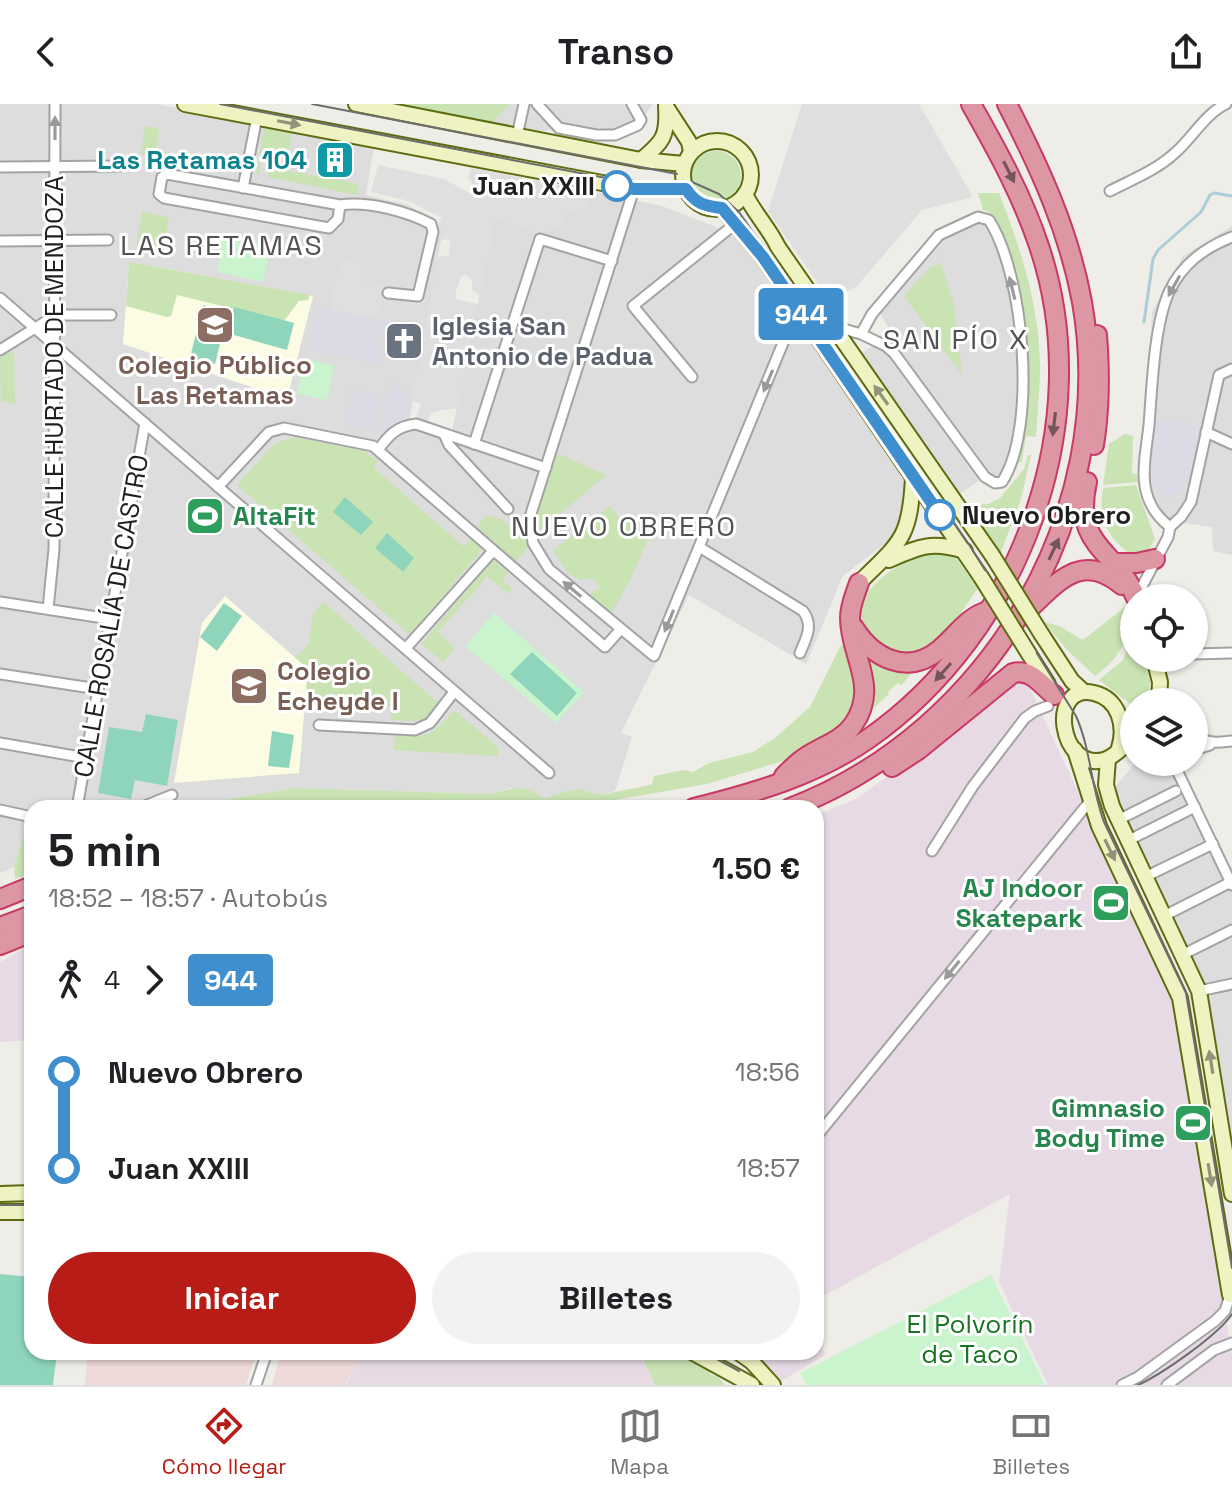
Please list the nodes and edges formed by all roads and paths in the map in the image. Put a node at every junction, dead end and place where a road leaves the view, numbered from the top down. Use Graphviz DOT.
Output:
graph roads {
  1 [pos="55,104"];
  2 [pos="185,104"];
  3 [pos="356,104"];
  4 [pos="524,104"];
  5 [pos="537,104"];
  6 [pos="632,104"];
  7 [pos="971,104"];
  8 [pos="1007,104"];
  9 [pos="1226,104"];
  10 [pos="669,105"];
  11 [pos="257,117"];
  12 [pos="517,136"];
  13 [pos="711,141"];
  14 [pos="688,158"];
  15 [pos="641,160"];
  16 [pos="120,166"];
  17 [pos="0,167"];
  18 [pos="55,167"];
  19 [pos="243,188"];
  20 [pos="634,189"];
  21 [pos="686,189"];
  22 [pos="1110,191"];
  23 [pos="745,194"];
  24 [pos="340,205"];
  25 [pos="722,208"];
  26 [pos="735,224"];
  27 [pos="1232,237"];
  28 [pos="108,240"];
  29 [pos="0,241"];
  30 [pos="56,241"];
  31 [pos="612,261"];
  32 [pos="388,293"];
  33 [pos="0,298"];
  34 [pos="1082,302"];
  35 [pos="797,309"];
  36 [pos="56,315"];
  37 [pos="111,315"];
  38 [pos="833,326"];
  39 [pos="33,327"];
  40 [pos="861,334"];
  41 [pos="56,346"];
  42 [pos="0,350"];
  43 [pos="1232,369"];
  44 [pos="692,377"];
  45 [pos="145,423"];
  46 [pos="1206,432"];
  47 [pos="444,434"];
  48 [pos="474,444"];
  49 [pos="1232,444"];
  50 [pos="378,450"];
  51 [pos="546,468"];
  52 [pos="913,476"];
  53 [pos="218,487"];
  54 [pos="508,509"];
  55 [pos="1170,527"];
  56 [pos="701,548"];
  57 [pos="493,551"];
  58 [pos="965,551"];
  59 [pos="1155,559"];
  60 [pos="1112,563"];
  61 [pos="880,564"];
  62 [pos="859,583"];
  63 [pos="1120,584"];
  64 [pos="1131,584"];
  65 [pos="1143,584"];
  66 [pos="0,602"];
  67 [pos="48,609"];
  68 [pos="990,610"];
  69 [pos="110,619"];
  70 [pos="1019,619"];
  71 [pos="850,621"];
  72 [pos="620,630"];
  73 [pos="406,648"];
  74 [pos="800,653"];
  75 [pos="1232,653"];
  76 [pos="1208,654"];
  77 [pos="0,674"];
  78 [pos="98,689"];
  79 [pos="454,692"];
  80 [pos="1084,692"];
  81 [pos="1051,701"];
  82 [pos="1064,713"];
  83 [pos="1118,713"];
  84 [pos="319,725"];
  85 [pos="1232,741"];
  86 [pos="1208,742"];
  87 [pos="0,743"];
  88 [pos="1217,743"];
  89 [pos="1208,746"];
  90 [pos="1120,749"];
  91 [pos="1075,750"];
  92 [pos="1113,754"];
  93 [pos="86,758"];
  94 [pos="549,773"];
  95 [pos="858,776"];
  96 [pos="1180,776"];
  97 [pos="770,788"];
  98 [pos="1176,791"];
  99 [pos="172,795"];
  100 [pos="78,800"];
  101 [pos="160,800"];
  102 [pos="724,800"];
  103 [pos="807,800"];
  104 [pos="1090,801"];
  105 [pos="1195,807"];
  106 [pos="0,810"];
  107 [pos="24,815"];
  108 [pos="1118,820"];
  109 [pos="1127,841"];
  110 [pos="1213,844"];
  111 [pos="932,851"];
  112 [pos="1145,877"];
  113 [pos="1231,883"];
  114 [pos="24,889"];
  115 [pos="0,899"];
  116 [pos="1164,916"];
  117 [pos="24,918"];
  118 [pos="0,927"];
  119 [pos="1232,930"];
  120 [pos="24,935"];
  121 [pos="0,945"];
  122 [pos="1182,955"];
  123 [pos="1232,984"];
  124 [pos="1199,991"];
  125 [pos="824,1127"];
  126 [pos="24,1193"];
  127 [pos="0,1194"];
  128 [pos="1232,1194"];
  129 [pos="0,1212"];
  130 [pos="24,1212"];
  131 [pos="1230,1295"];
  132 [pos="1232,1343"];
  133 [pos="264,1360"];
  134 [pos="707,1360"];
  135 [pos="749,1360"];
  136 [pos="752,1362"];
  137 [pos="256,1385"];
  138 [pos="752,1385"];
  139 [pos="773,1385"];
  140 [pos="1122,1385"];
  141 [pos="1167,1385"];
  18 -- 1 [label="street, CALLE HURTADO DE MENDOZA, one-way"];
  2 -- 11 [label="main road"];
  3 -- 12 [label="main road"];
  4 -- 12 [label="street"];
  5 -- 6 [label="street"];
  7 -- 68 [label="highway, one-way"];
  8 -- 34 [label="highway"];
  9 -- 22 [label="street"];
  10 -- 13 [label="main road"];
  10 -- 14 [label="main road"];
  10 -- 15 [label="main road"];
  11 -- 19 [label="street"];
  11 -- 20 [label="main road, one-way"];
  12 -- 15 [label="main road"];
  13 -- 14 [label="main road"];
  13 -- 23 [label="main road"];
  14 -- 15 [label="main road"];
  14 -- 21 [label="main road"];
  16 -- 18 [label="street"];
  17 -- 18 [label="street"];
  18 -- 30 [label="street, CALLE HURTADO DE MENDOZA"];
  19 -- 24 [label="street"];
  19 -- 24 [label="street"];
  20 -- 21 [label="main road"];
  20 -- 31 [label="street"];
  21 -- 25 [label="main road"];
  23 -- 25 [label="main road"];
  23 -- 38 [label="main road"];
  24 -- 32 [label="street"];
  25 -- 26 [label="main road"];
  26 -- 35 [label="main road"];
  26 -- 44 [label="street"];
  27 -- 55 [label="street, one-way"];
  28 -- 30 [label="street"];
  29 -- 30 [label="street"];
  30 -- 36 [label="street, CALLE HURTADO DE MENDOZA"];
  31 -- 48 [label="street"];
  31 -- 51 [label="street"];
  33 -- 39 [label="street"];
  34 -- 60 [label="highway"];
  70 -- 34 [label="highway, one-way"];
  35 -- 52 [label="main road"];
  35 -- 56 [label="street, one-way"];
  36 -- 37 [label="street"];
  36 -- 39 [label="street"];
  36 -- 41 [label="street, CALLE HURTADO DE MENDOZA"];
  38 -- 40 [label="street"];
  80 -- 38 [label="main road, one-way, bridge"];
  39 -- 41 [label="street"];
  39 -- 42 [label="street"];
  40 -- 40 [label="street, one-way"];
  41 -- 45 [label="street"];
  41 -- 67 [label="street, CALLE HURTADO DE MENDOZA"];
  43 -- 46 [label="street"];
  45 -- 53 [label="street"];
  45 -- 69 [label="street, CALLE ROSALÍA DE CASTRO"];
  46 -- 49 [label="street"];
  46 -- 55 [label="street"];
  47 -- 48 [label="street"];
  47 -- 50 [label="street"];
  47 -- 54 [label="street"];
  48 -- 51 [label="street"];
  50 -- 53 [label="street"];
  50 -- 57 [label="street"];
  72 -- 51 [label="street, one-way"];
  52 -- 58 [label="main road"];
  52 -- 61 [label="main road"];
  53 -- 73 [label="street"];
  55 -- 59 [label="street"];
  56 -- 72 [label="street, one-way"];
  56 -- 74 [label="street"];
  57 -- 72 [label="street"];
  57 -- 73 [label="street"];
  58 -- 61 [label="main road"];
  58 -- 81 [label="main road, bridge"];
  59 -- 60 [label="highway"];
  59 -- 65 [label="street"];
  60 -- 64 [label="highway"];
  61 -- 62 [label="main road"];
  62 -- 71 [label="highway"];
  63 -- 70 [label="highway"];
  66 -- 67 [label="street"];
  67 -- 69 [label="street"];
  68 -- 71 [label="highway"];
  68 -- 97 [label="highway, one-way"];
  69 -- 78 [label="street, CALLE ROSALÍA DE CASTRO"];
  70 -- 95 [label="highway"];
  71 -- 97 [label="highway"];
  73 -- 79 [label="street"];
  75 -- 76 [label="street"];
  77 -- 78 [label="street"];
  78 -- 93 [label="street, CALLE ROSALÍA DE CASTRO"];
  79 -- 84 [label="street"];
  79 -- 94 [label="street"];
  80 -- 82 [label="main road"];
  80 -- 83 [label="main road"];
  81 -- 82 [label="main road"];
  81 -- 95 [label="highway"];
  81 -- 111 [label="street"];
  82 -- 91 [label="main road"];
  83 -- 92 [label="main road"];
  85 -- 88 [label="street"];
  86 -- 88 [label="street"];
  87 -- 93 [label="street"];
  88 -- 89 [label="street"];
  90 -- 92 [label="main road"];
  91 -- 92 [label="main road"];
  91 -- 104 [label="main road"];
  92 -- 108 [label="main road"];
  93 -- 100 [label="street, CALLE ROSALÍA DE CASTRO"];
  95 -- 103 [label="highway"];
  96 -- 105 [label="street"];
  97 -- 102 [label="highway"];
  98 -- 108 [label="street"];
  99 -- 101 [label="street"];
  104 -- 125 [label="street, one-way"];
  104 -- 131 [label="main road, one-way"];
  105 -- 109 [label="street"];
  105 -- 110 [label="street"];
  106 -- 107 [label="street"];
  108 -- 109 [label="main road"];
  109 -- 112 [label="main road"];
  110 -- 112 [label="street"];
  110 -- 113 [label="street"];
  112 -- 116 [label="main road"];
  113 -- 116 [label="street"];
  114 -- 115 [label="highway"];
  116 -- 122 [label="main road"];
  117 -- 118 [label="highway"];
  119 -- 122 [label="street"];
  120 -- 121 [label="highway"];
  122 -- 124 [label="main road"];
  123 -- 124 [label="street"];
  128 -- 124 [label="main road, one-way"];
  126 -- 127 [label="main road"];
  129 -- 130 [label="main road"];
  131 -- 140 [label="street"];
  132 -- 141 [label="street"];
  133 -- 137 [label="street"];
  134 -- 138 [label="main road"];
  135 -- 136 [label="main road"];
  136 -- 138 [label="street"];
  136 -- 139 [label="main road"];
}
